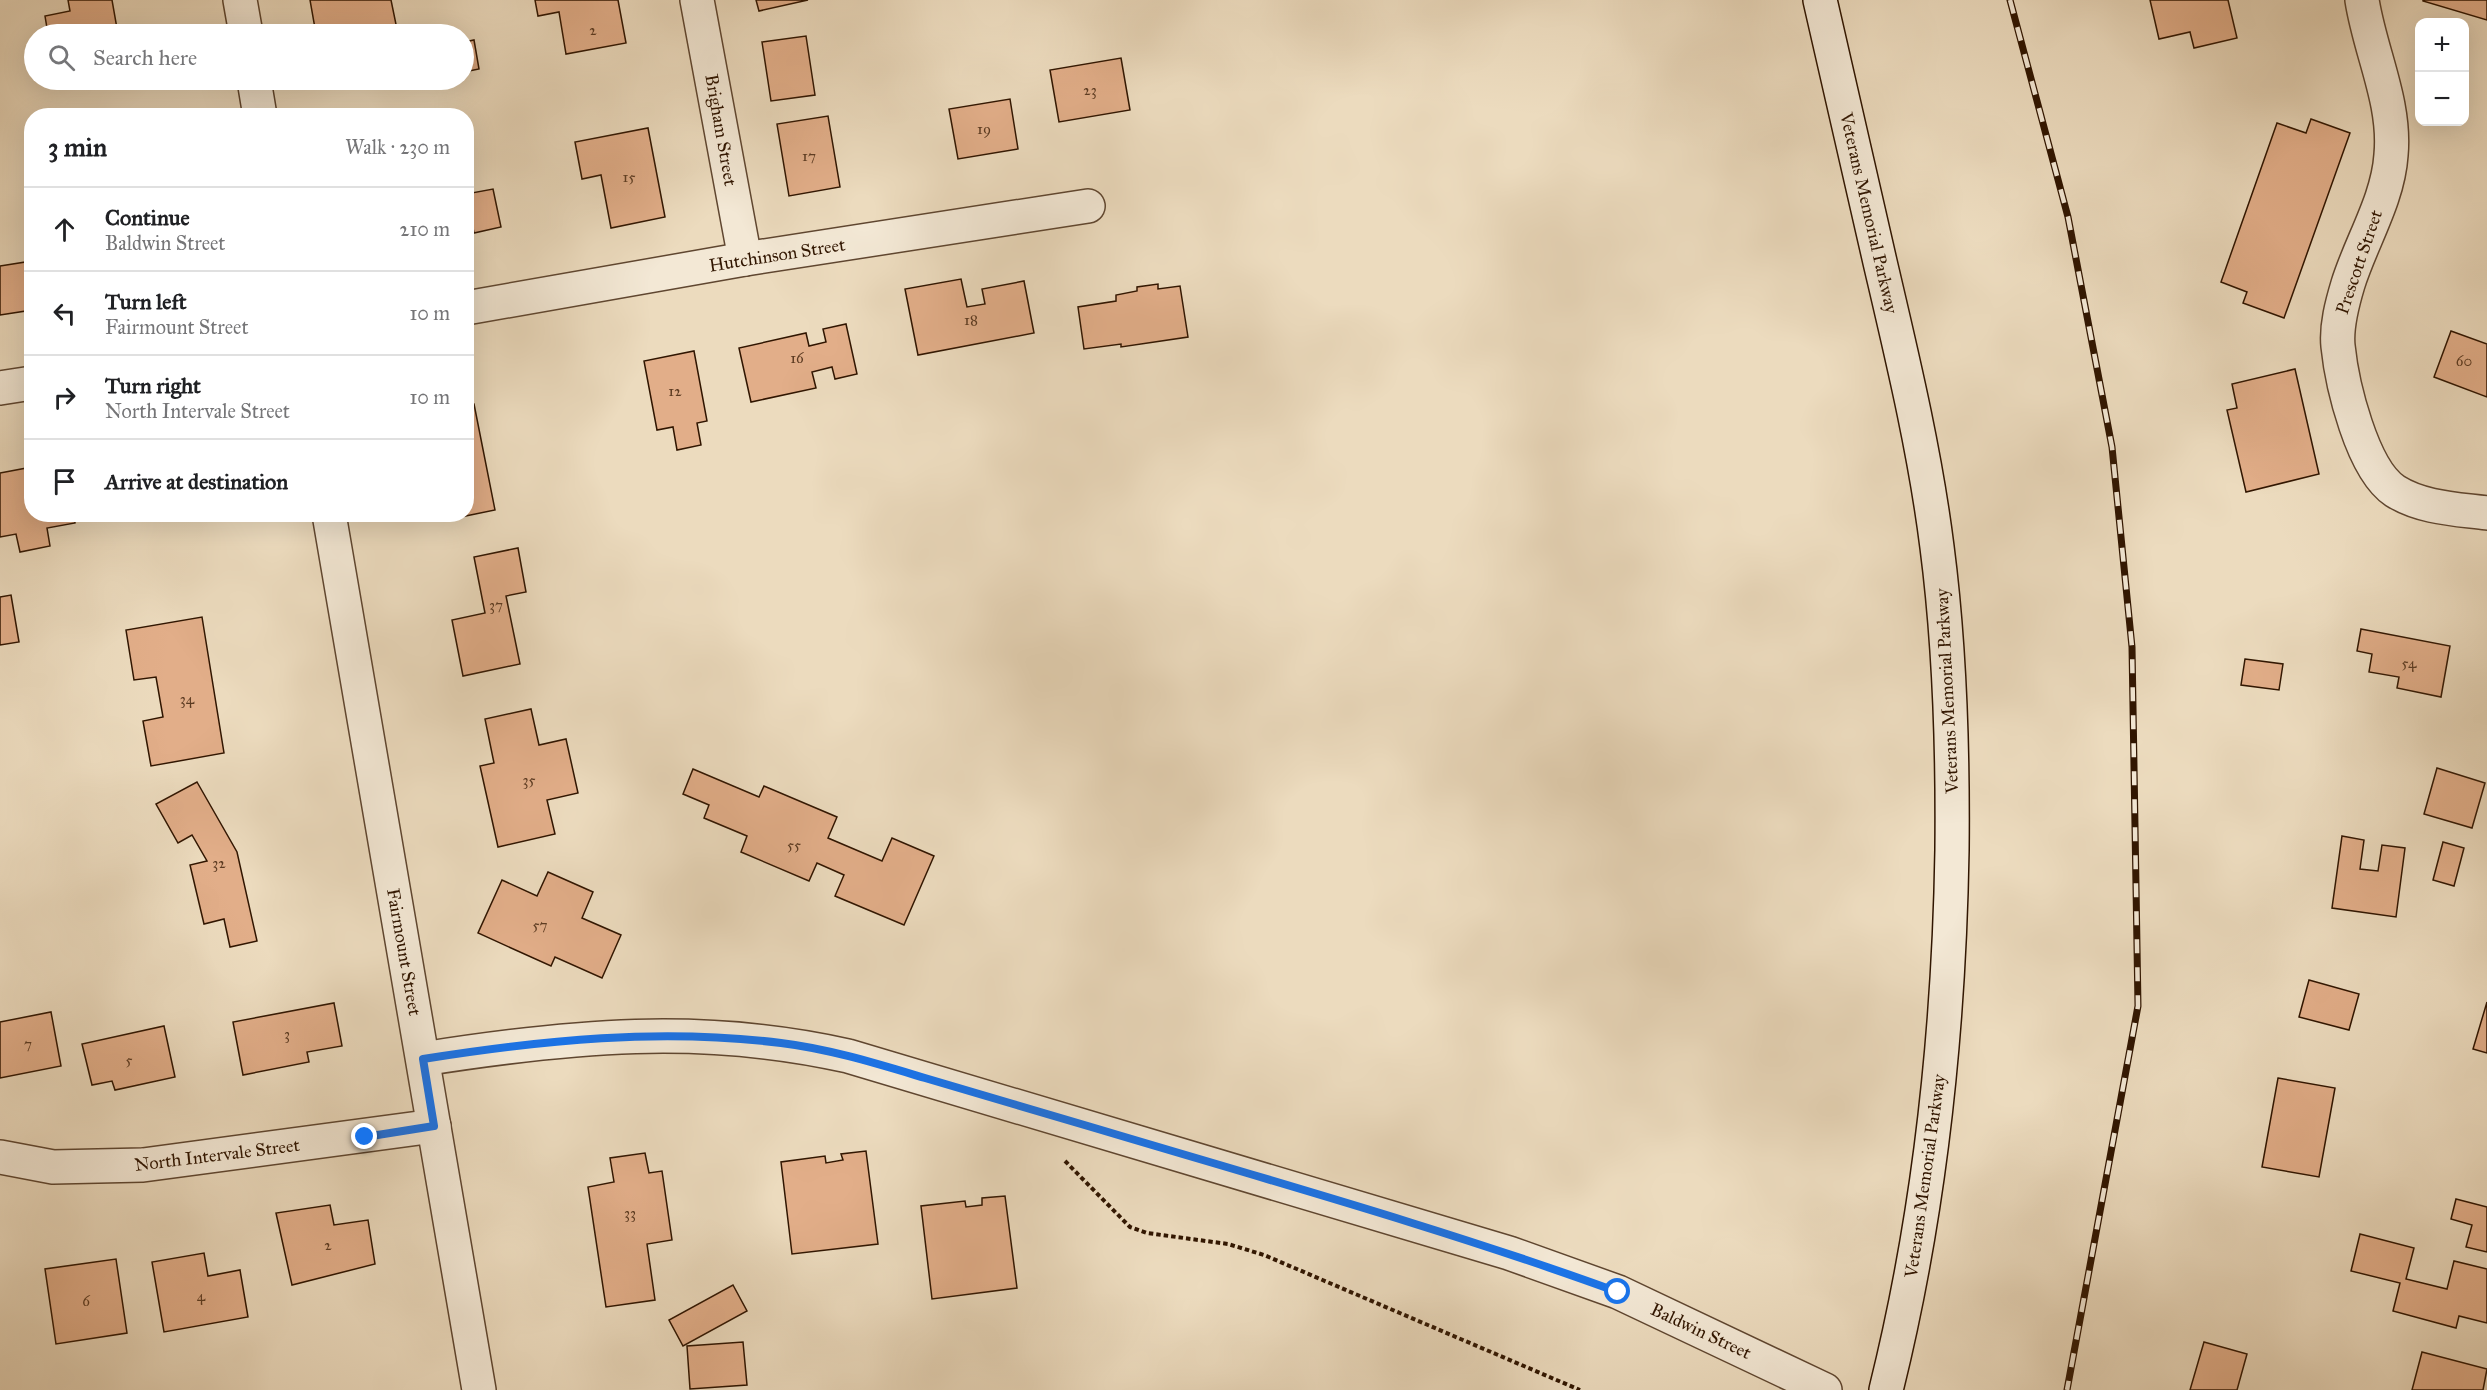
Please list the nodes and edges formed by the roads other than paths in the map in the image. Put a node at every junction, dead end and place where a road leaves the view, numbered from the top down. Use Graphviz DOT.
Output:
graph roads {
  1 [pos="240,0"];
  2 [pos="697,0"];
  3 [pos="1820,0"];
  4 [pos="2362,0"];
  5 [pos="244,24"];
  6 [pos="256,90"];
  7 [pos="259,108"];
  8 [pos="1088,206"];
  9 [pos="745,259"];
  10 [pos="474,307"];
  11 [pos="24,384"];
  12 [pos="0,388"];
  13 [pos="2487,513"];
  14 [pos="330,522"];
  15 [pos="423,1059"];
  16 [pos="434,1126"];
  17 [pos="0,1157"];
  18 [pos="479,1390"];
  19 [pos="1825,1390"];
  20 [pos="1886,1390"];
  1 -- 5 [label="street"];
  2 -- 9 [label="street, Brigham Street"];
  3 -- 20 [label="street, Veterans Memorial Parkway"];
  4 -- 13 [label="street, Prescott Street"];
  6 -- 7 [label="street"];
  8 -- 9 [label="street, Hutchinson Street"];
  9 -- 10 [label="street, Hutchinson Street"];
  11 -- 12 [label="street"];
  14 -- 15 [label="street, Fairmount Street"];
  15 -- 16 [label="street, Fairmount Street"];
  15 -- 19 [label="street, Baldwin Street"];
  16 -- 17 [label="street, North Intervale Street"];
  16 -- 18 [label="street, Fairmount Street"];
}
